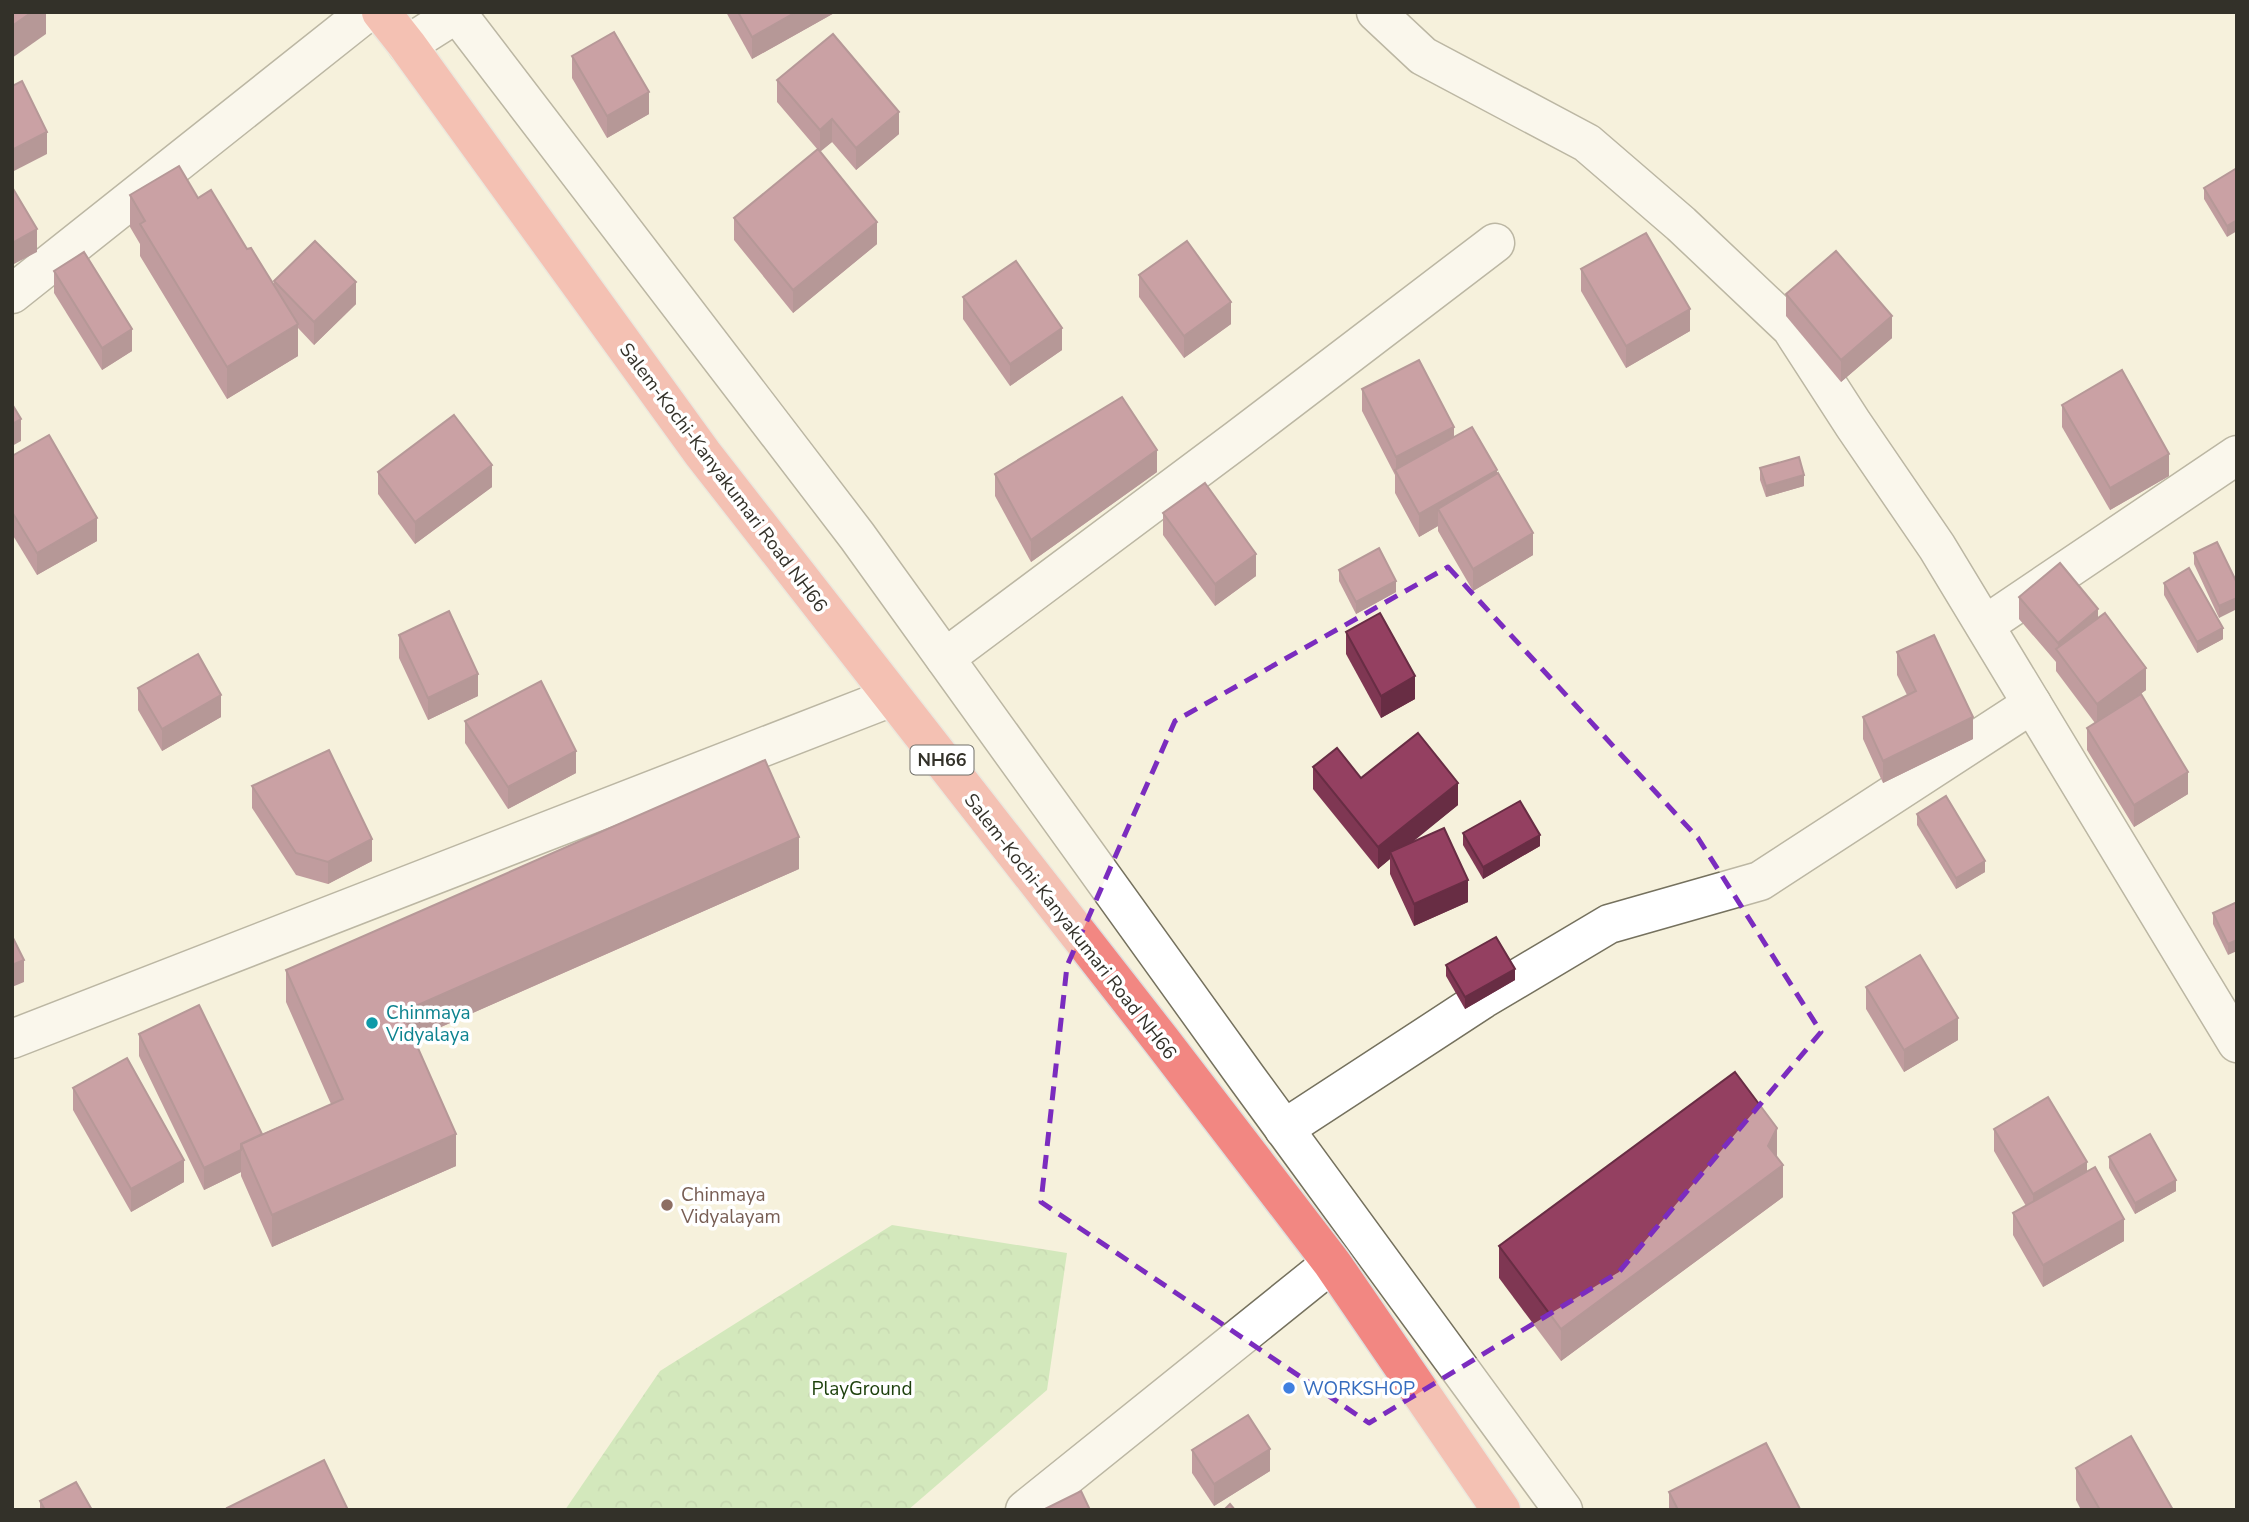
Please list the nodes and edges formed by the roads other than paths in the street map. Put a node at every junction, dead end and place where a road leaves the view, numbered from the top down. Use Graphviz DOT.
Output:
graph roads {
  1 [pos="367,12"];
  2 [pos="381,12"];
  3 [pos="1376,12"];
  4 [pos="457,13"];
  5 [pos="407,45"];
  6 [pos="1495,243"];
  7 [pos="12,294"];
  8 [pos="2237,454"];
  9 [pos="1985,625"];
  10 [pos="945,658"];
  11 [pos="892,696"];
  12 [pos="2032,704"];
  13 [pos="2223,990"];
  14 [pos="12,1039"];
  15 [pos="2237,1043"];
  16 [pos="1284,1129"];
  17 [pos="1332,1263"];
  18 [pos="1026,1510"];
  19 [pos="1501,1510"];
  20 [pos="1563,1510"];
  1 -- 7 [label="street"];
  2 -- 5 [label="highway, Salem-Kochi-Kanyakumari Road NH66 / NH66"];
  3 -- 9 [label="street"];
  4 -- 5 [label="street"];
  4 -- 10 [label="street"];
  5 -- 11 [label="highway, Salem-Kochi-Kanyakumari Road NH66 / NH66"];
  6 -- 10 [label="street"];
  8 -- 9 [label="street"];
  9 -- 12 [label="street"];
  10 -- 16 [label="street"];
  11 -- 14 [label="street"];
  11 -- 17 [label="highway, Salem-Kochi-Kanyakumari Road NH66 / NH66"];
  12 -- 13 [label="street"];
  12 -- 16 [label="street"];
  13 -- 15 [label="street"];
  16 -- 20 [label="street"];
  17 -- 18 [label="street"];
  17 -- 19 [label="highway, Salem-Kochi-Kanyakumari Road NH66 / NH66"];
}
